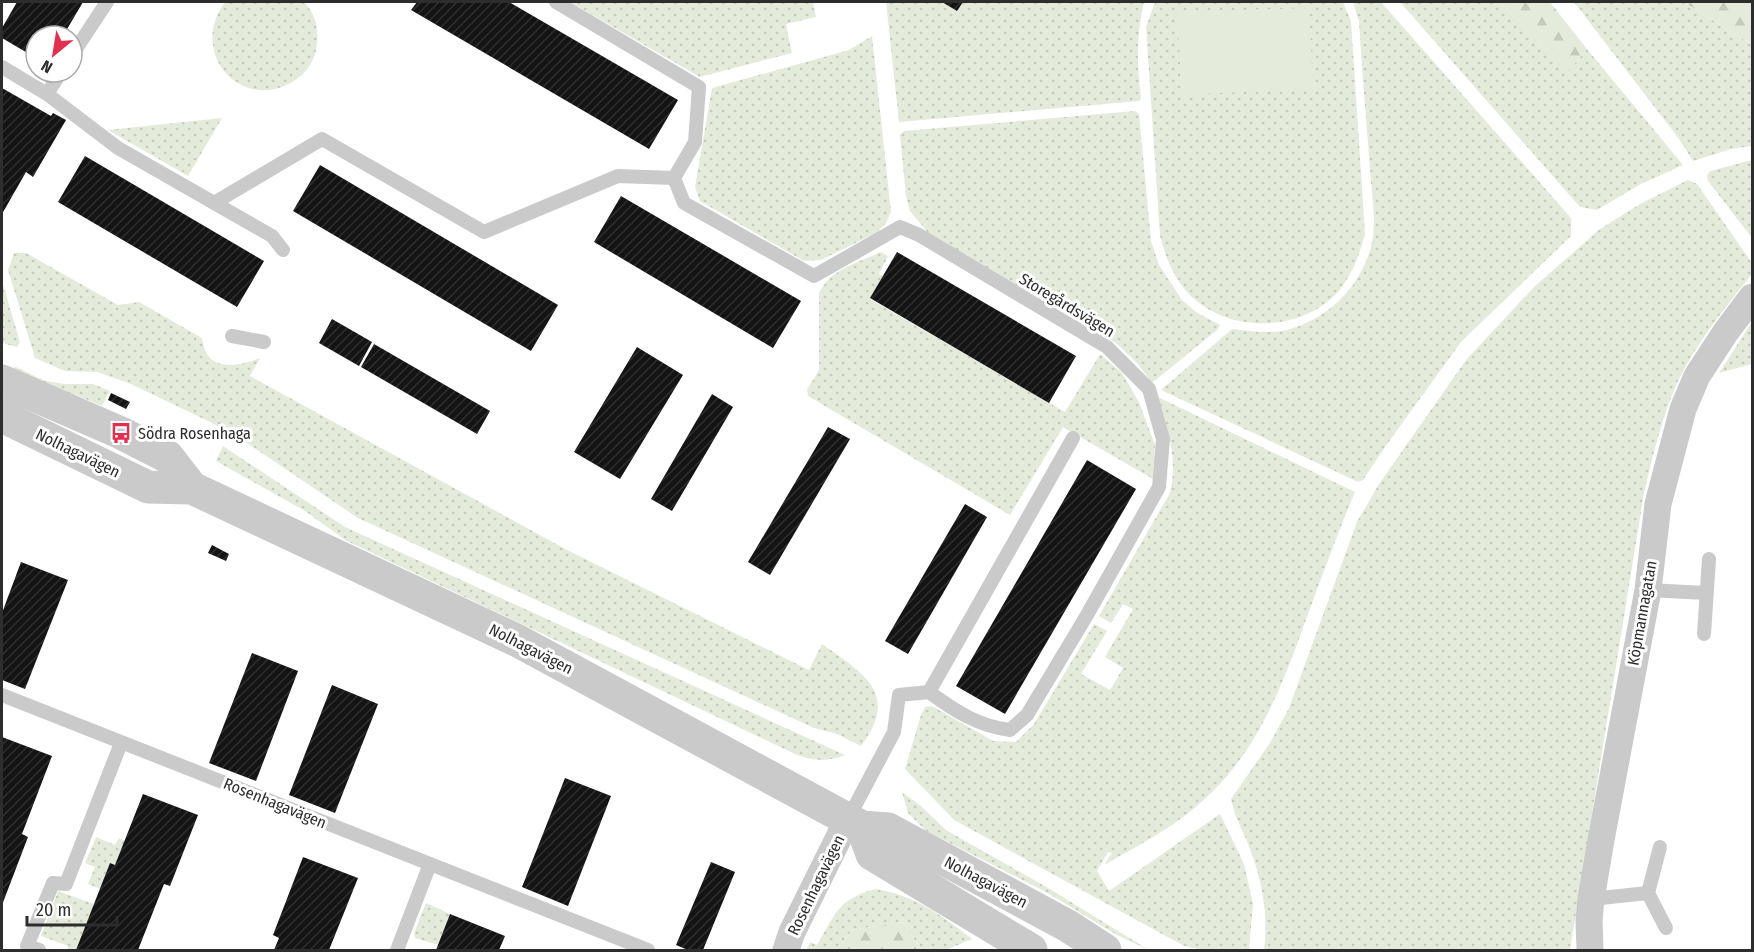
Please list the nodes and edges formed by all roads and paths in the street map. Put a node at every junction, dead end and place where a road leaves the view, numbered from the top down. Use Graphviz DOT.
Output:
graph roads {
  1 [pos="107,2"];
  2 [pos="556,2"];
  3 [pos="84,37"];
  4 [pos="2,67"];
  5 [pos="53,84"];
  6 [pos="47,94"];
  7 [pos="674,178"];
  8 [pos="214,203"];
  9 [pos="284,250"];
  10 [pos="1752,297"];
  11 [pos="232,336"];
  12 [pos="264,342"];
  13 [pos="2,381"];
  14 [pos="2,416"];
  15 [pos="1073,438"];
  16 [pos="192,488"];
  17 [pos="1709,559"];
  18 [pos="1648,590"];
  19 [pos="1706,593"];
  20 [pos="1704,634"];
  21 [pos="929,692"];
  22 [pos="2,696"];
  23 [pos="121,742"];
  24 [pos="855,823"];
  25 [pos="1660,847"];
  26 [pos="430,864"];
  27 [pos="1647,893"];
  28 [pos="1591,899"];
  29 [pos="1666,928"];
  30 [pos="39,951"];
  31 [pos="397,951"];
  32 [pos="648,951"];
  33 [pos="786,951"];
  34 [pos="1031,951"];
  35 [pos="1106,951"];
  36 [pos="1590,951"];
  1 -- 3 [label="lane"];
  2 -- 7 [label="lane"];
  4 -- 6 [label="lane"];
  5 -- 6 [label="lane"];
  6 -- 8 [label="lane"];
  7 -- 8 [label="lane"];
  7 -- 21 [label="lane, Storegårdsvägen"];
  8 -- 9 [label="lane"];
  10 -- 18 [label="street, Köpmannagatan"];
  11 -- 12 [label="lane"];
  13 -- 16 [label="street, Nolhagavägen"];
  14 -- 16 [label="street, Nolhagavägen"];
  15 -- 21 [label="lane"];
  16 -- 24 [label="street, Nolhagavägen"];
  17 -- 19 [label="lane"];
  18 -- 19 [label="lane"];
  18 -- 28 [label="street, Köpmannagatan"];
  19 -- 20 [label="lane"];
  21 -- 24 [label="lane"];
  22 -- 23 [label="lane, Rosenhagavägen"];
  23 -- 26 [label="lane, Rosenhagavägen"];
  23 -- 30 [label="lane"];
  24 -- 33 [label="street, Rosenhagavägen"];
  24 -- 34 [label="street, Nolhagavägen"];
  24 -- 35 [label="street, Nolhagavägen"];
  25 -- 27 [label="lane"];
  26 -- 31 [label="lane"];
  26 -- 32 [label="lane, Rosenhagavägen"];
  27 -- 28 [label="lane"];
  27 -- 29 [label="lane"];
  28 -- 36 [label="street, Köpmannagatan"];
}
